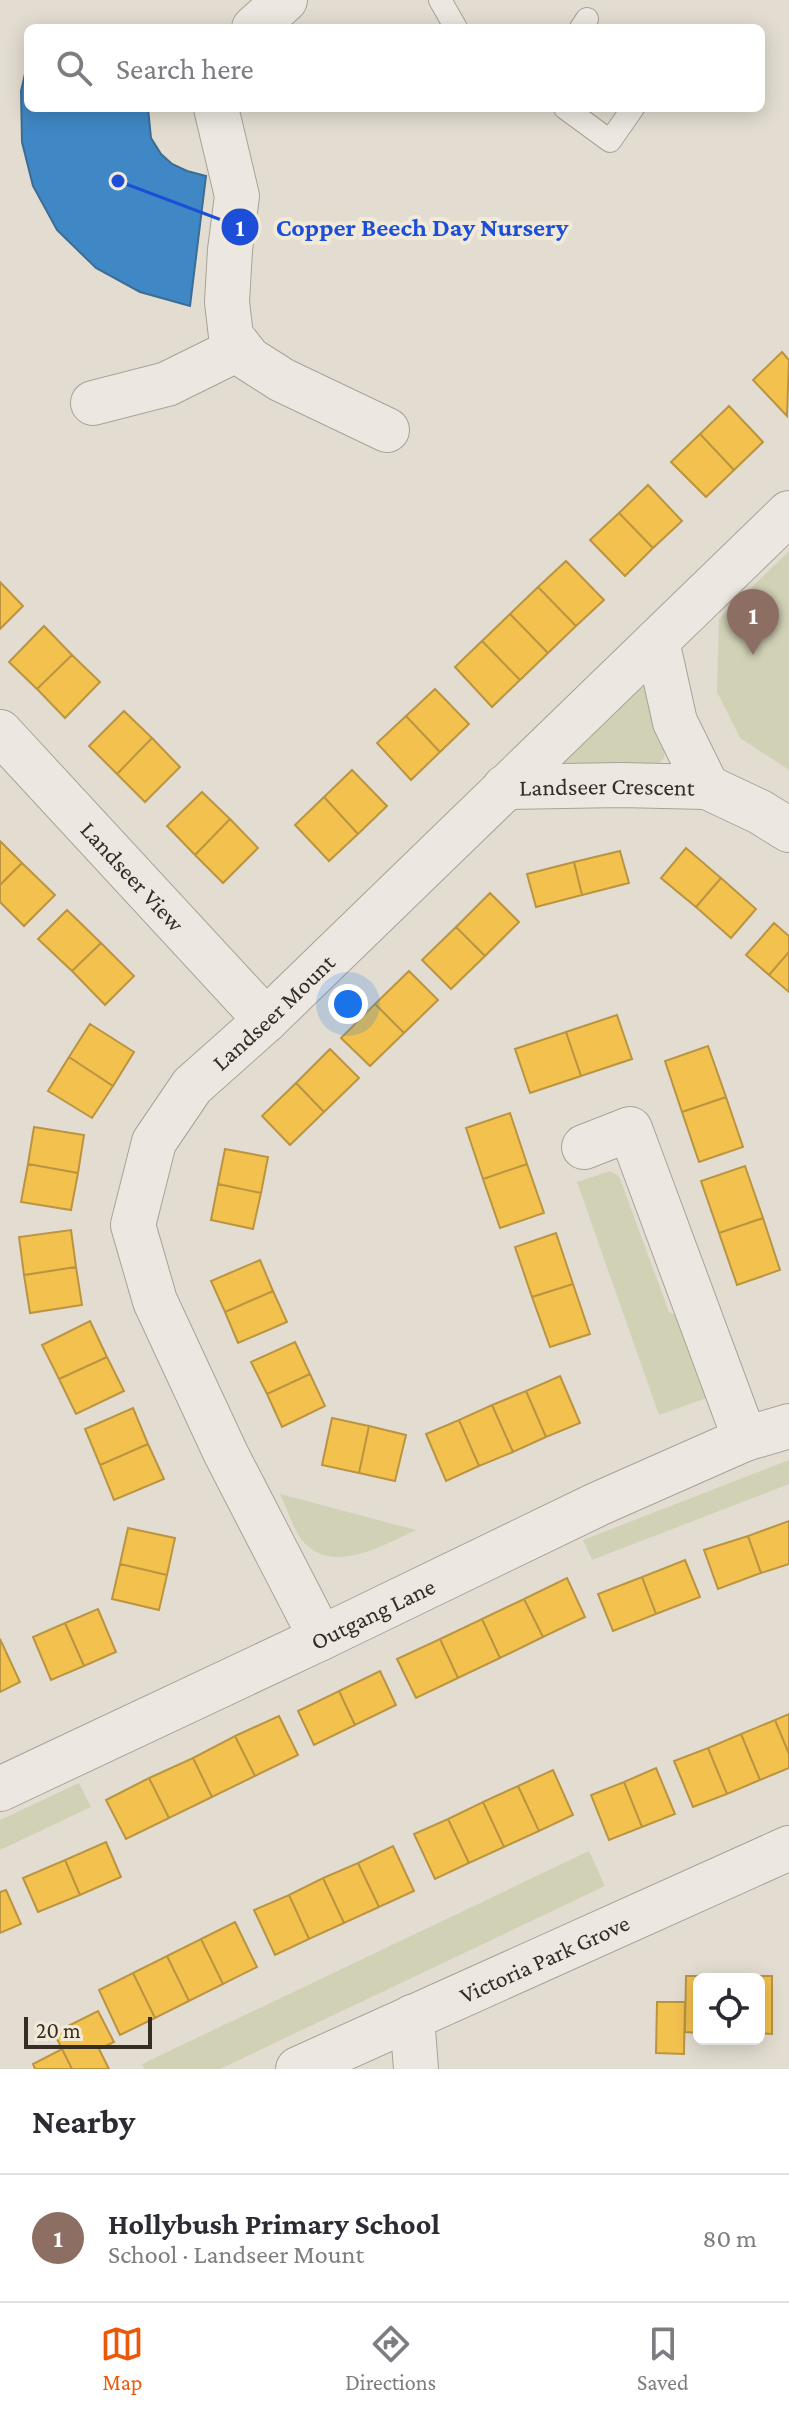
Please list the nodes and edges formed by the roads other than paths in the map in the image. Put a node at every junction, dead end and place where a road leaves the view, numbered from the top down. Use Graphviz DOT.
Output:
graph roads {
  1 [pos="285,0"];
  2 [pos="440,0"];
  3 [pos="258,24"];
  4 [pos="454,24"];
  5 [pos="217,112"];
  6 [pos="570,112"];
  7 [pos="630,112"];
  8 [pos="240,348"];
  9 [pos="93,403"];
  10 [pos="387,430"];
  11 [pos="789,513"];
  12 [pos="657,641"];
  13 [pos="0,732"];
  14 [pos="505,787"];
  15 [pos="707,787"];
  16 [pos="789,830"];
  17 [pos="266,1020"];
  18 [pos="584,1147"];
  19 [pos="789,1426"];
  20 [pos="745,1439"];
  21 [pos="321,1638"];
  22 [pos="0,1789"];
  23 [pos="789,1848"];
  24 [pos="412,2017"];
  25 [pos="298,2069"];
  26 [pos="416,2069"];
  1 -- 3 [label="street"];
  2 -- 4 [label="lane"];
  5 -- 8 [label="street"];
  6 -- 7 [label="lane"];
  8 -- 9 [label="street"];
  8 -- 10 [label="street"];
  11 -- 12 [label="street, Landseer Mount"];
  12 -- 14 [label="street, Landseer Mount"];
  12 -- 15 [label="street, Landseer Crescent"];
  13 -- 17 [label="street, Landseer View"];
  14 -- 15 [label="street, Landseer Crescent"];
  14 -- 17 [label="street, Landseer Mount"];
  15 -- 16 [label="street, Landseer Crescent"];
  17 -- 21 [label="street, Landseer Mount"];
  18 -- 20 [label="street"];
  19 -- 20 [label="street, Outgang Lane"];
  20 -- 21 [label="street, Outgang Lane"];
  21 -- 22 [label="street, Outgang Lane"];
  23 -- 24 [label="street, Victoria Park Grove"];
  24 -- 25 [label="street, Victoria Park Grove"];
  24 -- 26 [label="street"];
}
